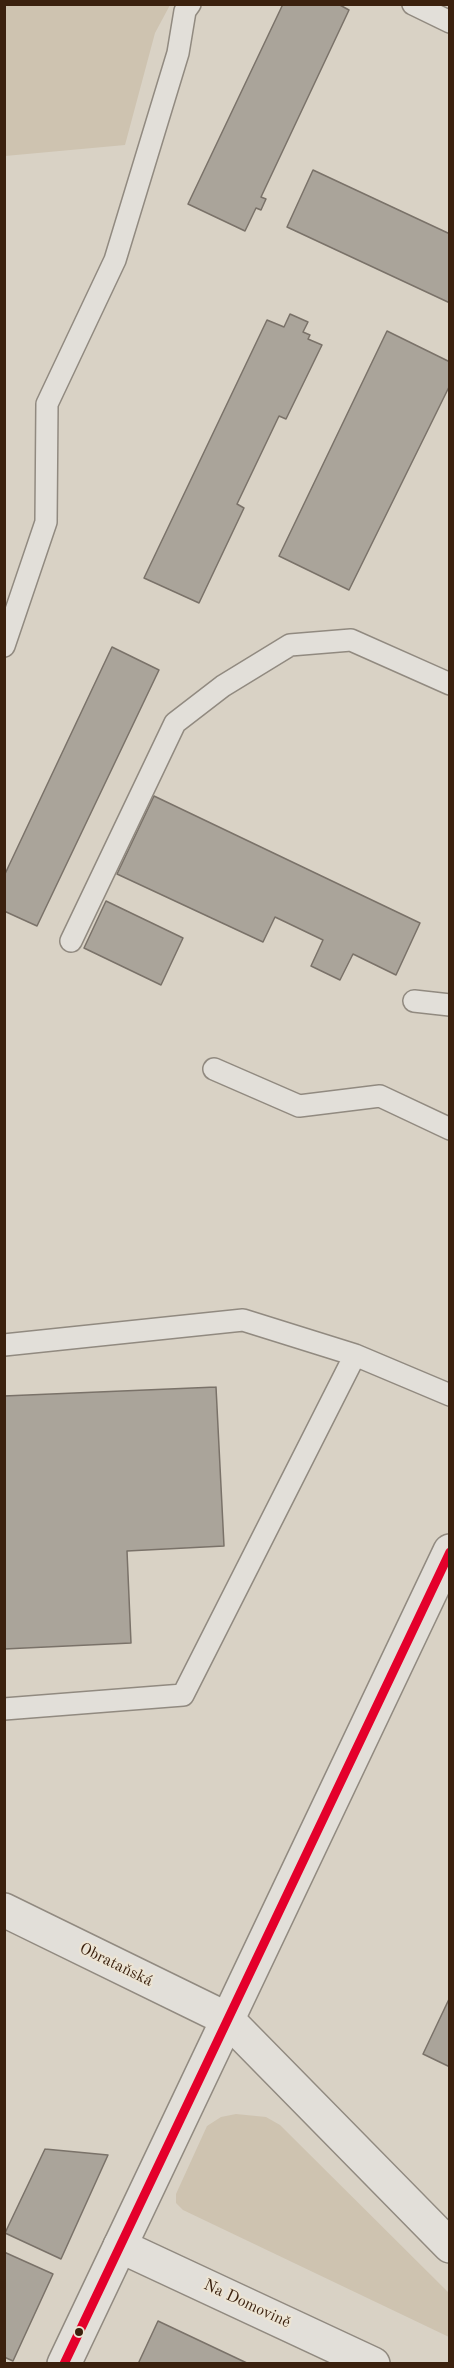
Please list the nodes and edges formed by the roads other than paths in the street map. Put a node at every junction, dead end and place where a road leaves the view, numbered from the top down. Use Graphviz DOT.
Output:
graph roads {
  1 [pos="190,4"];
  2 [pos="412,4"];
  3 [pos="450,22"];
  4 [pos="4,646"];
  5 [pos="450,684"];
  6 [pos="71,941"];
  7 [pos="414,1001"];
  8 [pos="450,1005"];
  9 [pos="214,1069"];
  10 [pos="450,1129"];
  11 [pos="4,1345"];
  12 [pos="356,1355"];
  13 [pos="450,1395"];
  14 [pos="450,1551"];
  15 [pos="4,1709"];
  16 [pos="4,1910"];
  17 [pos="227,2019"];
  18 [pos="120,2246"];
  19 [pos="450,2246"];
  20 [pos="64,2364"];
  21 [pos="372,2364"];
  1 -- 4 [label="lane"];
  2 -- 3 [label="lane"];
  5 -- 6 [label="lane"];
  7 -- 8 [label="lane"];
  9 -- 10 [label="lane"];
  11 -- 12 [label="lane"];
  12 -- 13 [label="lane"];
  12 -- 15 [label="lane"];
  14 -- 17 [label="street"];
  16 -- 17 [label="street, Obrataňská"];
  17 -- 18 [label="street"];
  17 -- 19 [label="street, Obrataňská"];
  18 -- 20 [label="street"];
  18 -- 21 [label="street, Na Domovině"];
}
